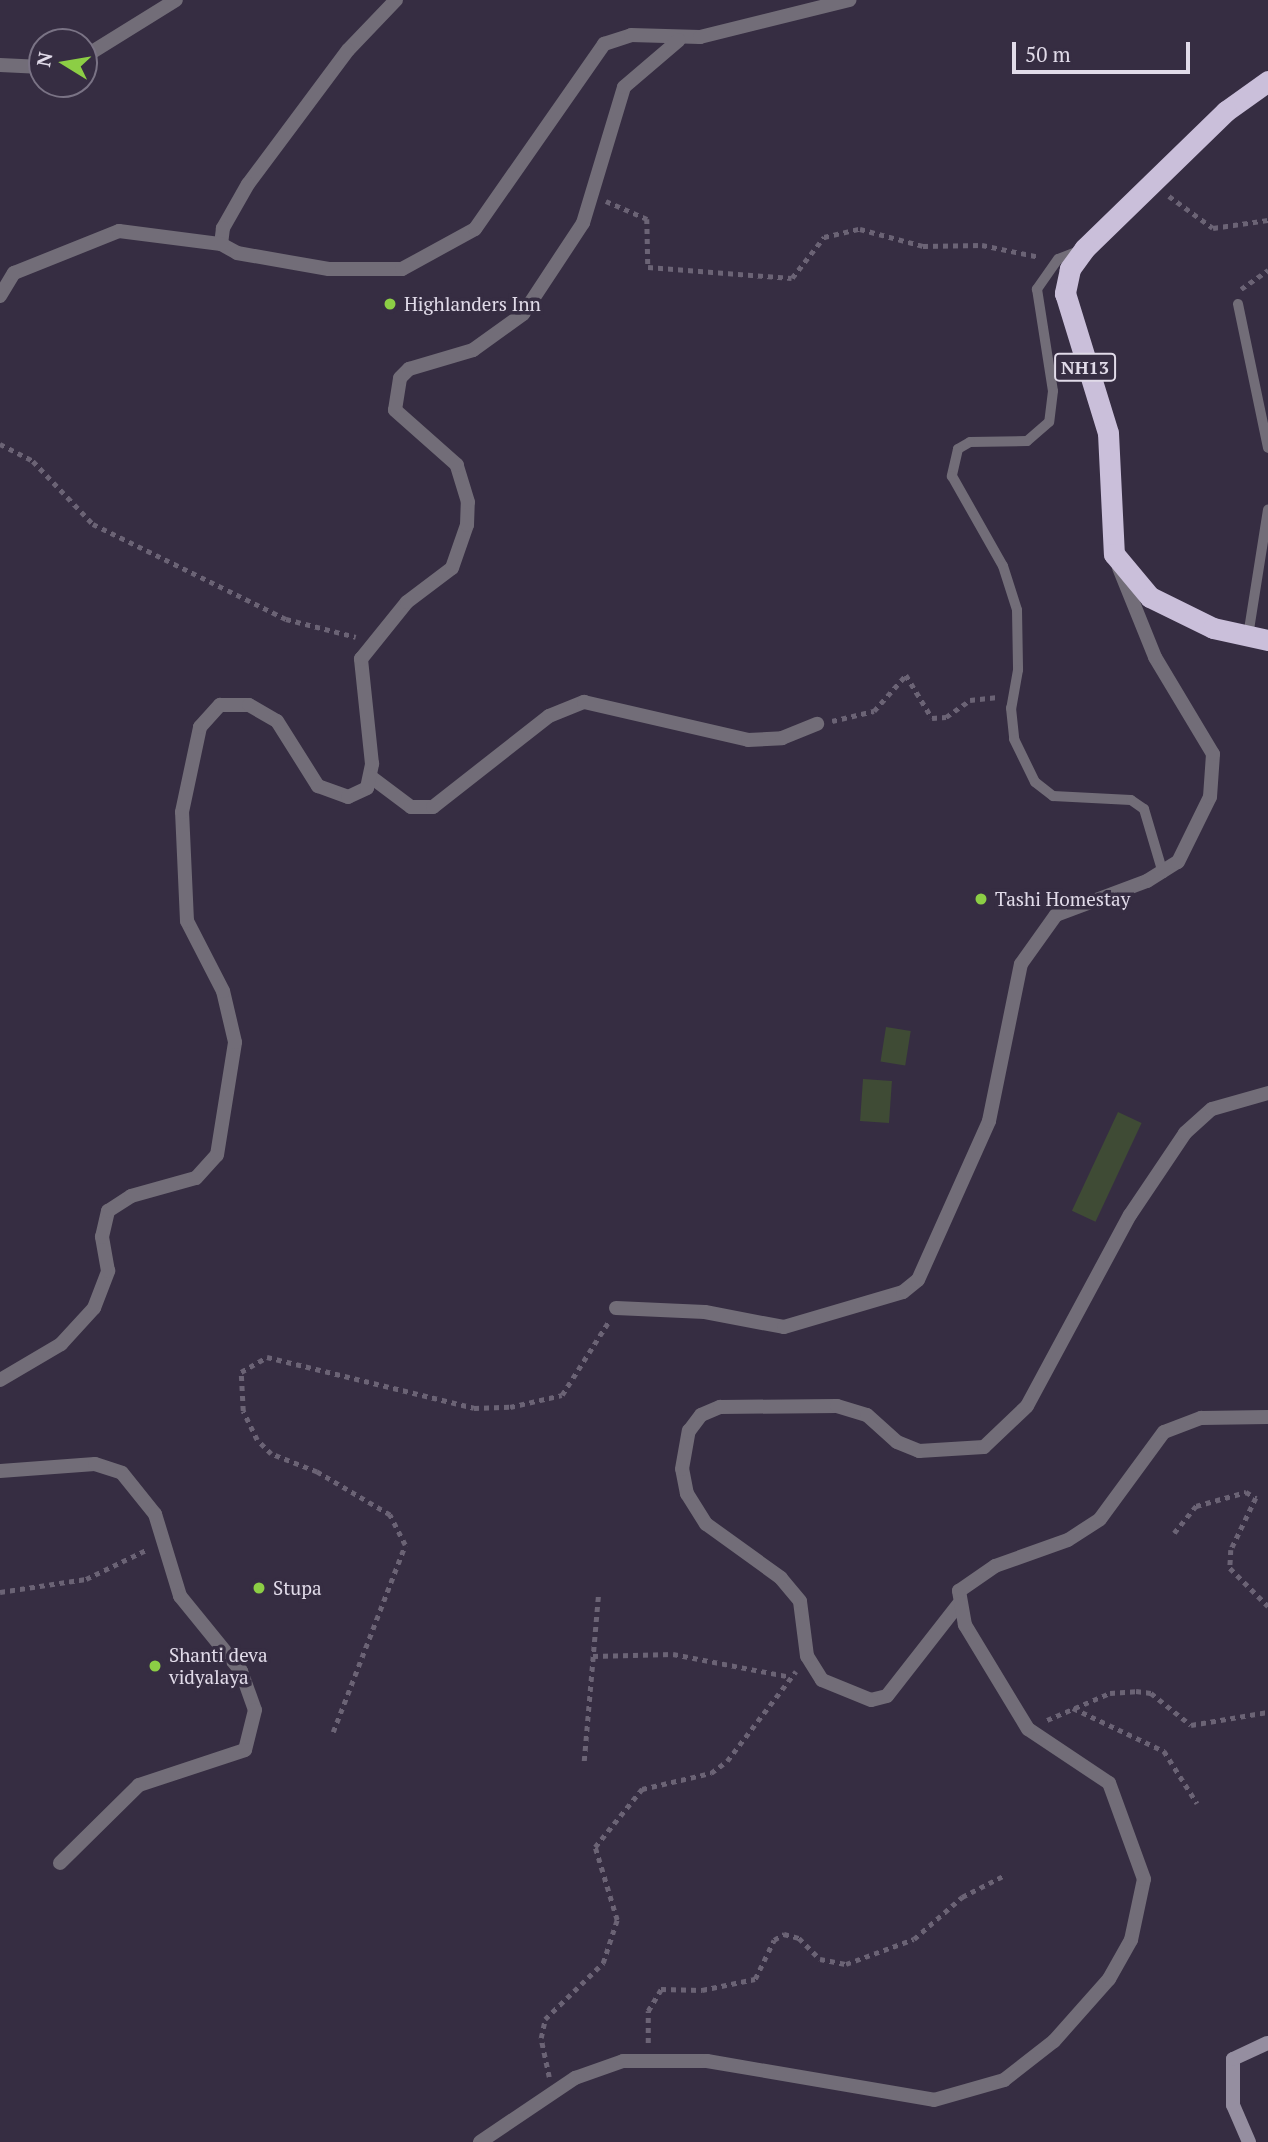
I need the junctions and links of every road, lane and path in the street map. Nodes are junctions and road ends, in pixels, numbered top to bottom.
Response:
1 (176, 0) edge
2 (397, 0) edge
3 (850, 0) edge
4 (679, 40) junction
5 (98, 48) edge
6 (0, 65) edge
7 (28, 66) edge
8 (1268, 81) edge
9 (1157, 184) junction
10 (593, 195) junction
11 (1268, 220) edge
12 (221, 244) junction
13 (1085, 248) junction
14 (1058, 259) junction
15 (1268, 270) edge
16 (0, 296) edge
17 (1238, 304) joint
18 (0, 444) edge
19 (1268, 448) edge
20 (1268, 510) edge
21 (1114, 554) junction
22 (1258, 638) edge
23 (371, 639) junction
24 (1012, 700) junction
25 (817, 724) joint
26 (372, 777) junction
27 (1163, 873) junction
28 (1268, 1093) edge
29 (616, 1308) joint
30 (0, 1380) edge
31 (1268, 1417) edge
32 (0, 1471) edge
33 (1174, 1532) dead end
34 (164, 1540) junction
35 (0, 1592) edge
36 (598, 1597) dead end
37 (958, 1605) junction
38 (1268, 1606) edge
39 (593, 1656) junction
40 (807, 1656) junction
41 (791, 1677) junction
42 (1073, 1707) junction
43 (1268, 1712) edge
44 (1028, 1730) junction
45 (334, 1732) dead end
46 (584, 1761) dead end
47 (1197, 1803) dead end
48 (60, 1863) dead end
49 (1005, 1875) dead end
50 (1268, 2043) edge
51 (648, 2058) junction
52 (554, 2091) junction
53 (480, 2142) edge
54 (1249, 2142) edge

1 - 5 street
2 - 12 street
3 - 4 street
4 - 10 street
4 - 12 street
6 - 7 street
8 - 9 highway, NH13
9 - 11 path
9 - 13 highway, NH13
10 - 14 path
10 - 23 street
12 - 16 street
13 - 14 lane
13 - 21 highway, NH13
14 - 24 lane
15 - 17 path
17 - 19 lane
18 - 23 path
20 - 22 lane
21 - 22 highway
21 - 27 street
23 - 26 street
24 - 25 path
24 - 27 lane
25 - 26 street
26 - 30 street
27 - 29 street
28 - 40 street
29 - 45 path
31 - 37 street
32 - 34 street
33 - 38 path
34 - 35 path
34 - 48 street
36 - 39 path
37 - 40 street
37 - 44 street
39 - 41 path
39 - 46 path
40 - 41 path
41 - 52 path
42 - 43 path
42 - 44 path
42 - 47 path
44 - 51 street
49 - 51 path
50 - 54 street
51 - 52 street
52 - 53 street

